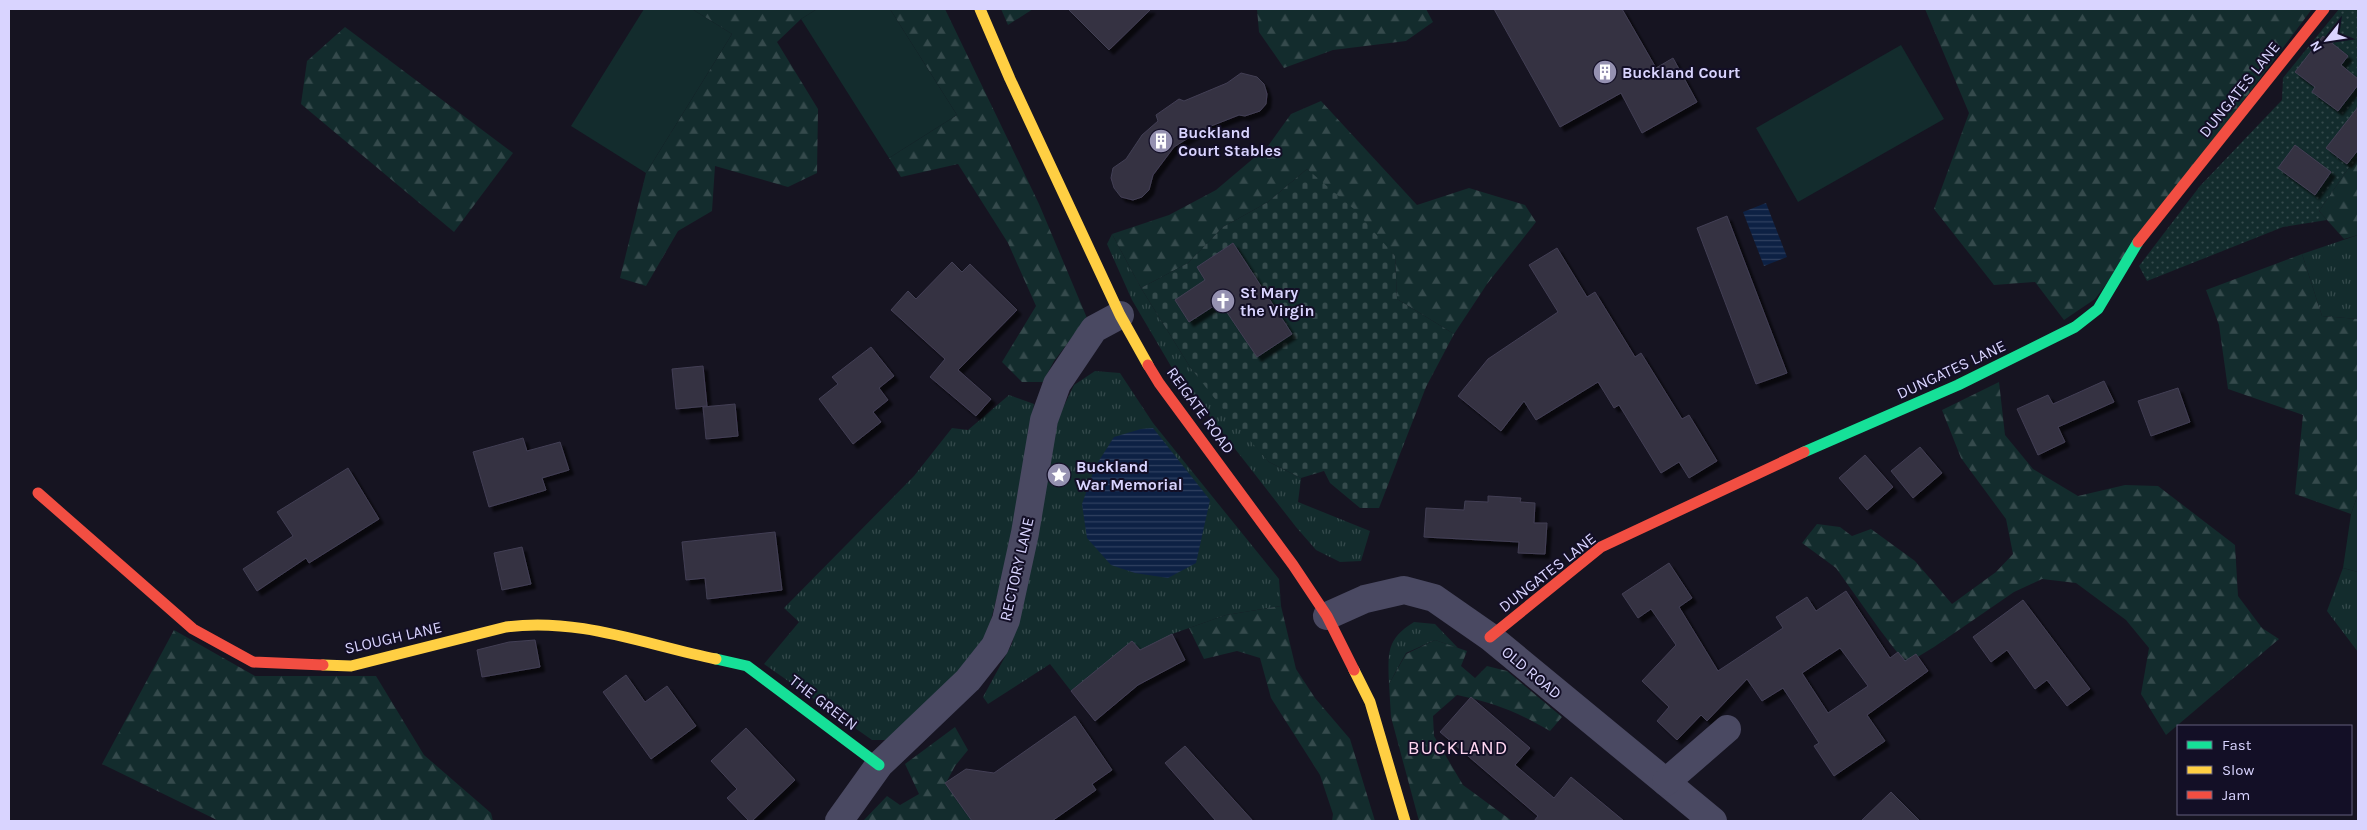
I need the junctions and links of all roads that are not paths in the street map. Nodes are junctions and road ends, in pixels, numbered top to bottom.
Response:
1 (980, 9) edge
2 (2324, 9) edge
3 (1120, 315) junction
4 (38, 493) dead end
5 (1327, 616) junction
6 (1490, 638) junction
7 (747, 666) joint
8 (1726, 729) dead end
9 (879, 765) junction
10 (1666, 782) junction
11 (839, 821) edge
12 (1405, 821) edge
13 (1713, 821) edge

1 - 3 street, REIGATE ROAD
2 - 6 street, DUNGATES LANE
3 - 5 street, REIGATE ROAD
3 - 9 street, RECTORY LANE
4 - 7 street, SLOUGH LANE
5 - 6 street, OLD ROAD
5 - 12 street, REIGATE ROAD
6 - 10 street, OLD ROAD
7 - 9 street, THE GREEN
8 - 10 street
9 - 11 street, RECTORY LANE
10 - 13 street, OLD ROAD

